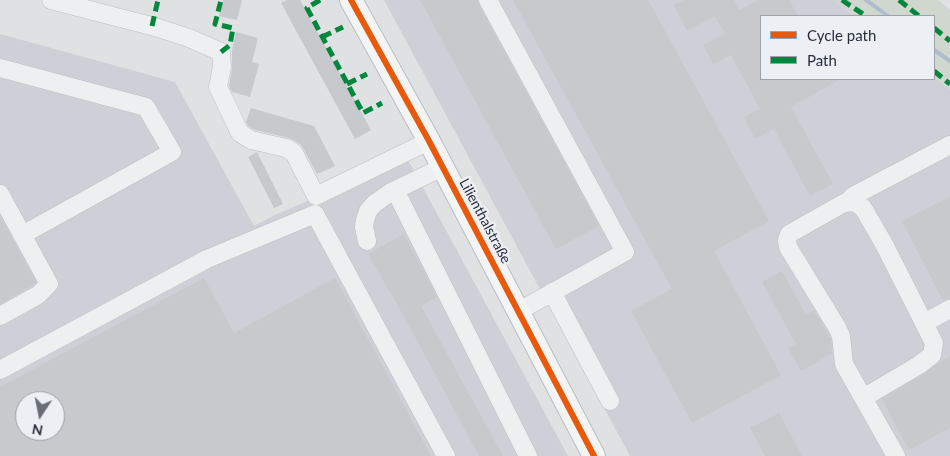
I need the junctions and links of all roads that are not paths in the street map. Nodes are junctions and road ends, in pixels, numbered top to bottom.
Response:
1 (51, 0) edge
2 (351, 0) edge
3 (488, 0) edge
4 (0, 68) edge
5 (429, 141) junction
6 (950, 145) edge
7 (443, 167) junction
8 (395, 190) junction
9 (0, 194) edge
10 (849, 202) junction
11 (22, 235) junction
12 (367, 241) dead end
13 (552, 292) junction
14 (950, 308) edge
15 (518, 311) junction
16 (0, 316) edge
17 (924, 323) junction
18 (0, 370) edge
19 (863, 398) junction
20 (610, 401) dead end
21 (446, 456) edge
22 (528, 456) edge
23 (594, 456) edge
24 (896, 456) edge

1 - 5 lane
2 - 5 main road, Lilienthalstraße
3 - 13 lane
4 - 11 lane
5 - 7 main road, Lilienthalstraße
6 - 10 lane
7 - 8 lane
7 - 15 main road, Lilienthalstraße
8 - 12 lane
8 - 22 lane
9 - 11 lane
10 - 17 lane
10 - 19 lane
11 - 16 lane
13 - 15 lane
13 - 20 lane
14 - 17 lane
15 - 23 main road, Lilienthalstraße
17 - 19 lane
18 - 21 lane
19 - 24 lane

